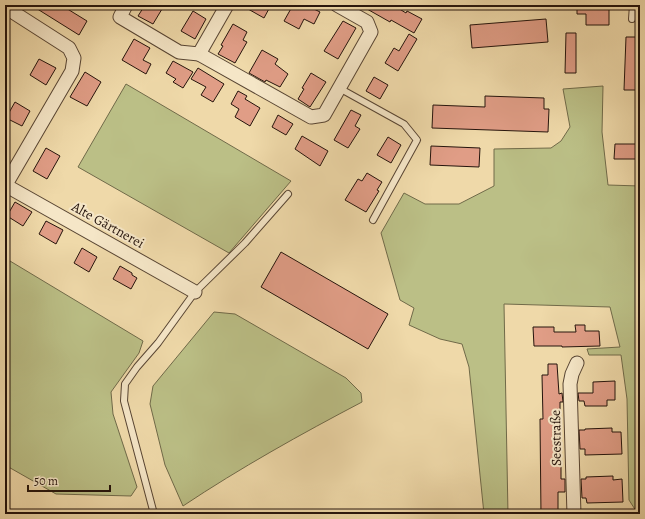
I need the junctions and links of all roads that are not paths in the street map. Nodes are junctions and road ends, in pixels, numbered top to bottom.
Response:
1 (126, 5) edge
2 (228, 5) edge
3 (337, 5) edge
4 (633, 5) edge
5 (5, 8) edge
6 (353, 9) edge
7 (632, 19) dead end
8 (199, 54) junction
9 (339, 88) junction
10 (5, 185) edge
11 (288, 194) dead end
12 (373, 220) dead end
13 (195, 292) junction
14 (577, 363) dead end
15 (154, 514) edge
16 (574, 514) edge

1 - 8 street
2 - 8 street
3 - 6 street
4 - 7 lane
5 - 10 street, Alte Gärtnerei
6 - 9 street
8 - 9 street
9 - 12 lane
10 - 13 street, Alte Gärtnerei
11 - 13 lane
13 - 15 lane
14 - 16 street, Seestraße

